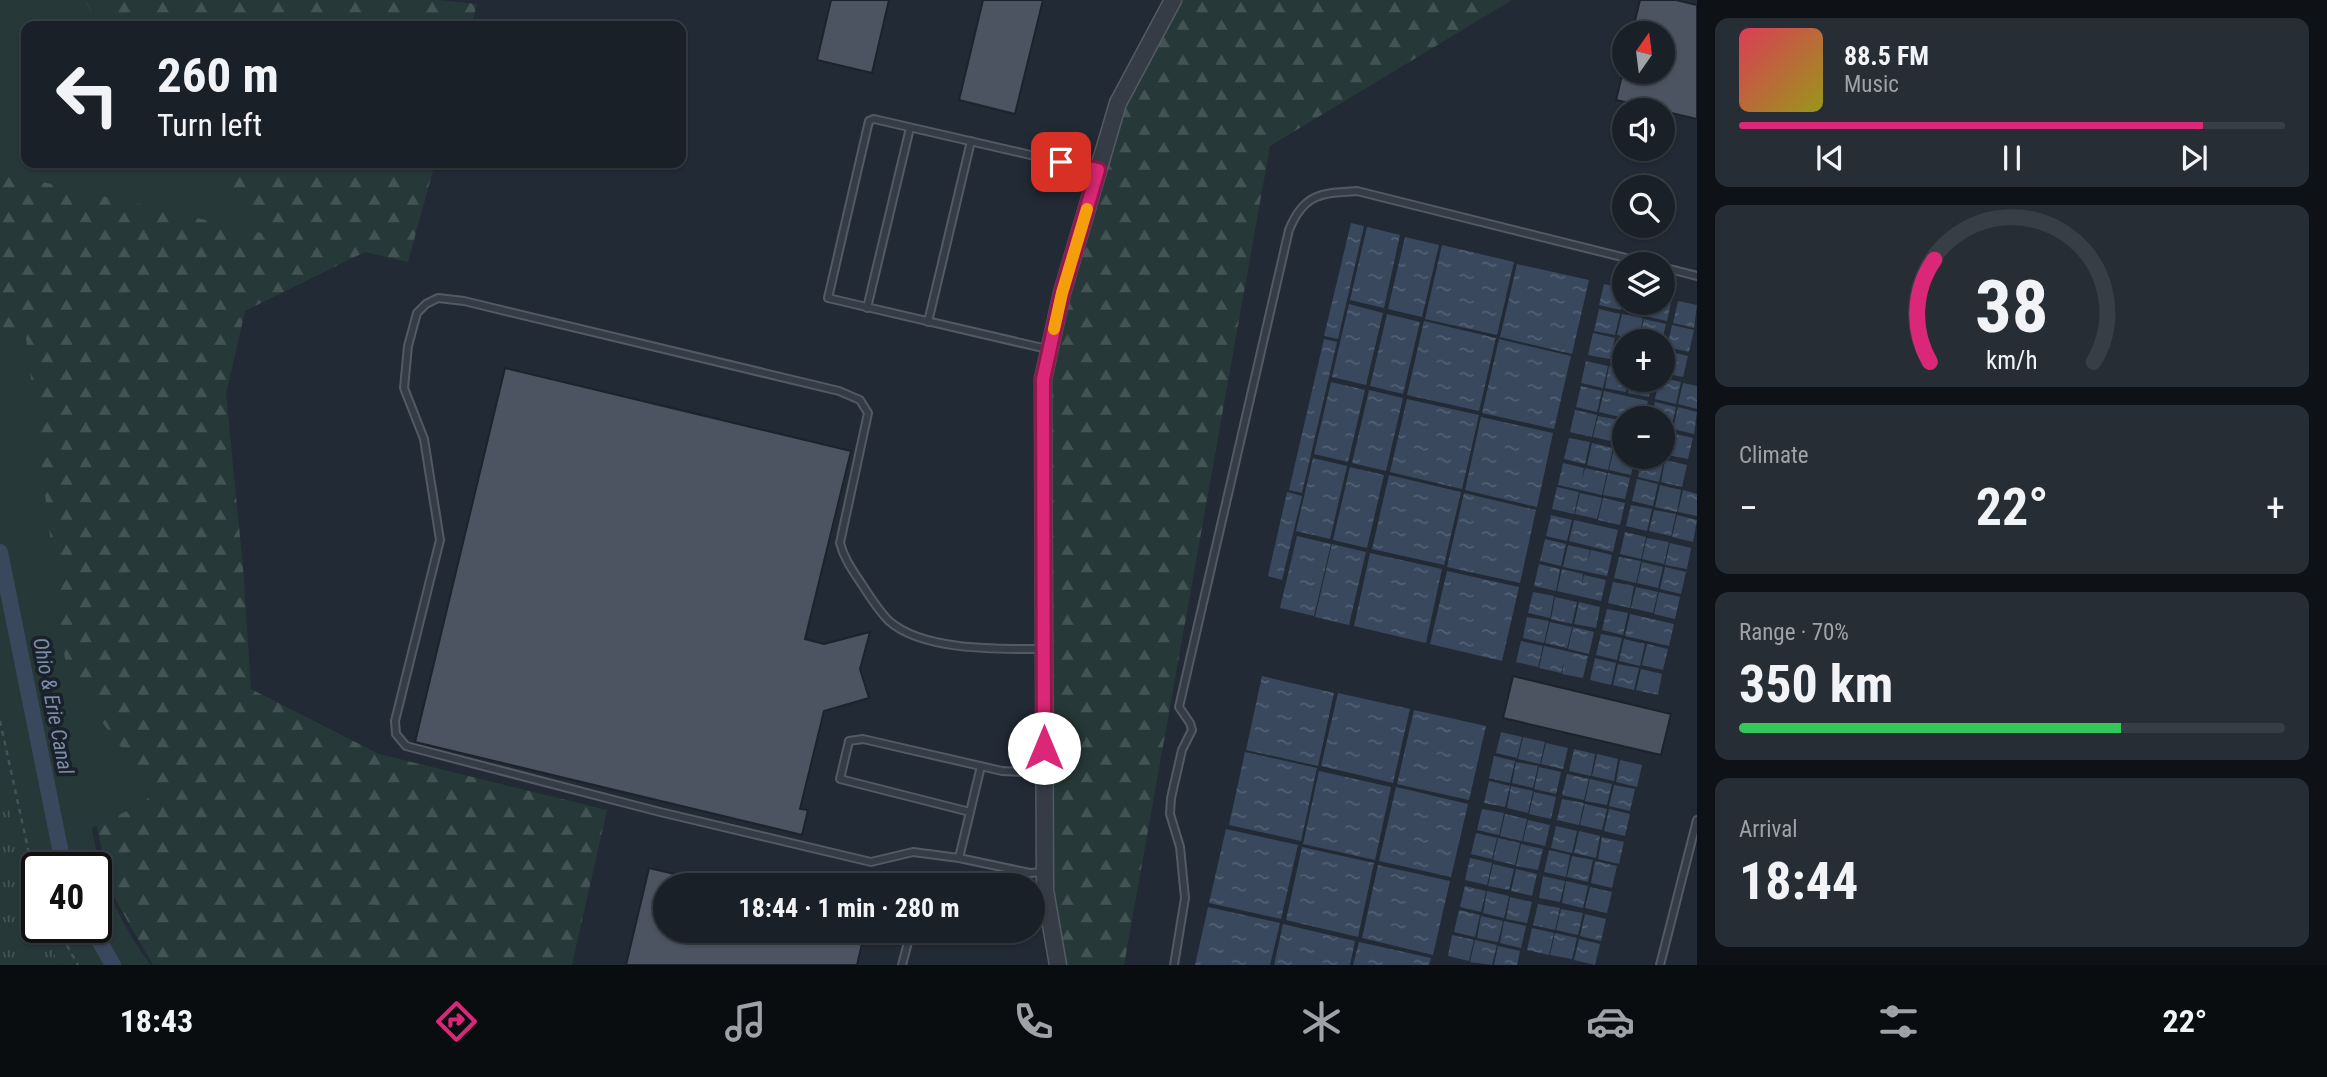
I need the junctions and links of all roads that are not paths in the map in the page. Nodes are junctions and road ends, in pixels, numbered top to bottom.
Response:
1 (1173, 0) edge
2 (910, 128) junction
3 (971, 141) junction
4 (1098, 170) junction
5 (1612, 255) edge
6 (1675, 270) edge
7 (1697, 276) edge
8 (867, 308) junction
9 (928, 321) junction
10 (1050, 349) junction
11 (1044, 649) junction
12 (981, 766) junction
13 (1044, 773) junction
14 (970, 812) junction
15 (1697, 820) edge
16 (1694, 847) edge
17 (960, 859) junction
18 (1045, 872) junction
19 (908, 943) edge
20 (902, 965) edge
21 (1058, 965) edge
22 (1174, 965) edge
23 (1660, 965) edge

1 - 4 street
2 - 3 lane
2 - 8 lane
2 - 8 lane
3 - 4 lane
3 - 9 lane
4 - 10 street
5 - 22 lane
6 - 7 lane
8 - 9 lane
9 - 10 lane
10 - 11 street
11 - 13 street
11 - 17 lane
12 - 13 lane
12 - 14 lane
12 - 14 lane
13 - 18 street
14 - 17 lane
15 - 16 lane
16 - 23 lane
17 - 18 lane
18 - 21 street
19 - 20 lane

